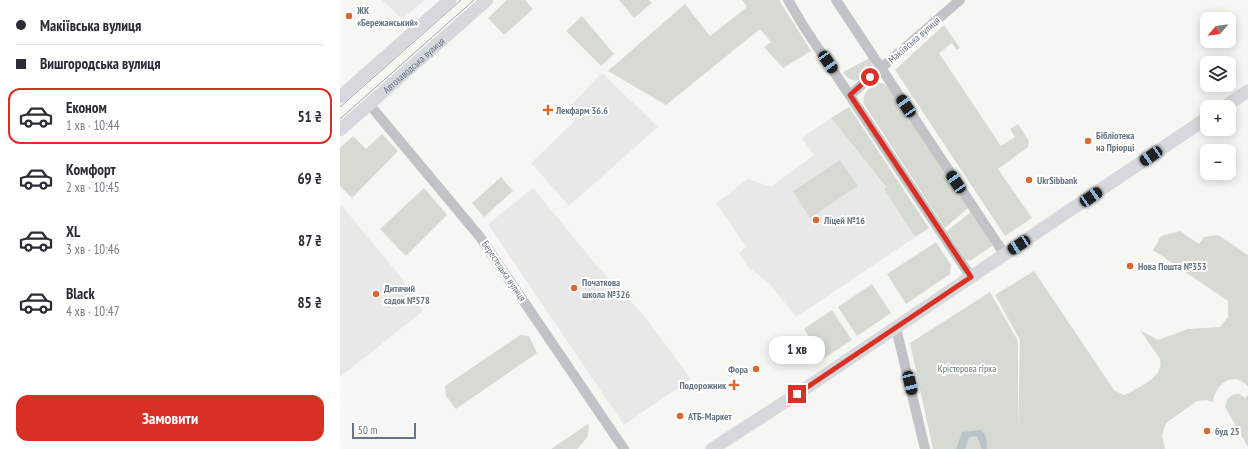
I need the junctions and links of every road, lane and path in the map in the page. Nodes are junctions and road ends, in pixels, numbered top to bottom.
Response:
1 (450, 0) edge
2 (487, 0) edge
3 (788, 0) edge
4 (836, 0) edge
5 (960, 0) edge
6 (880, 68) junction
7 (1248, 91) edge
8 (850, 95) junction
9 (340, 97) edge
10 (1234, 100) edge
11 (369, 104) junction
12 (1200, 123) edge
13 (340, 130) edge
14 (1005, 255) junction
15 (971, 277) junction
16 (896, 328) junction
17 (624, 449) edge
18 (712, 449) edge
19 (925, 449) edge

1 - 9 main road
2 - 11 main road, Автозаводська вулиця
3 - 8 street
4 - 6 street
5 - 6 street, Макіївська вулиця
6 - 8 street, Макіївська вулиця
6 - 14 street
7 - 10 main road
8 - 15 street
11 - 13 main road, Автозаводська вулиця
11 - 17 street, Берестецька вулиця
12 - 14 main road
14 - 15 main road
15 - 16 main road
16 - 18 main road
16 - 19 street

